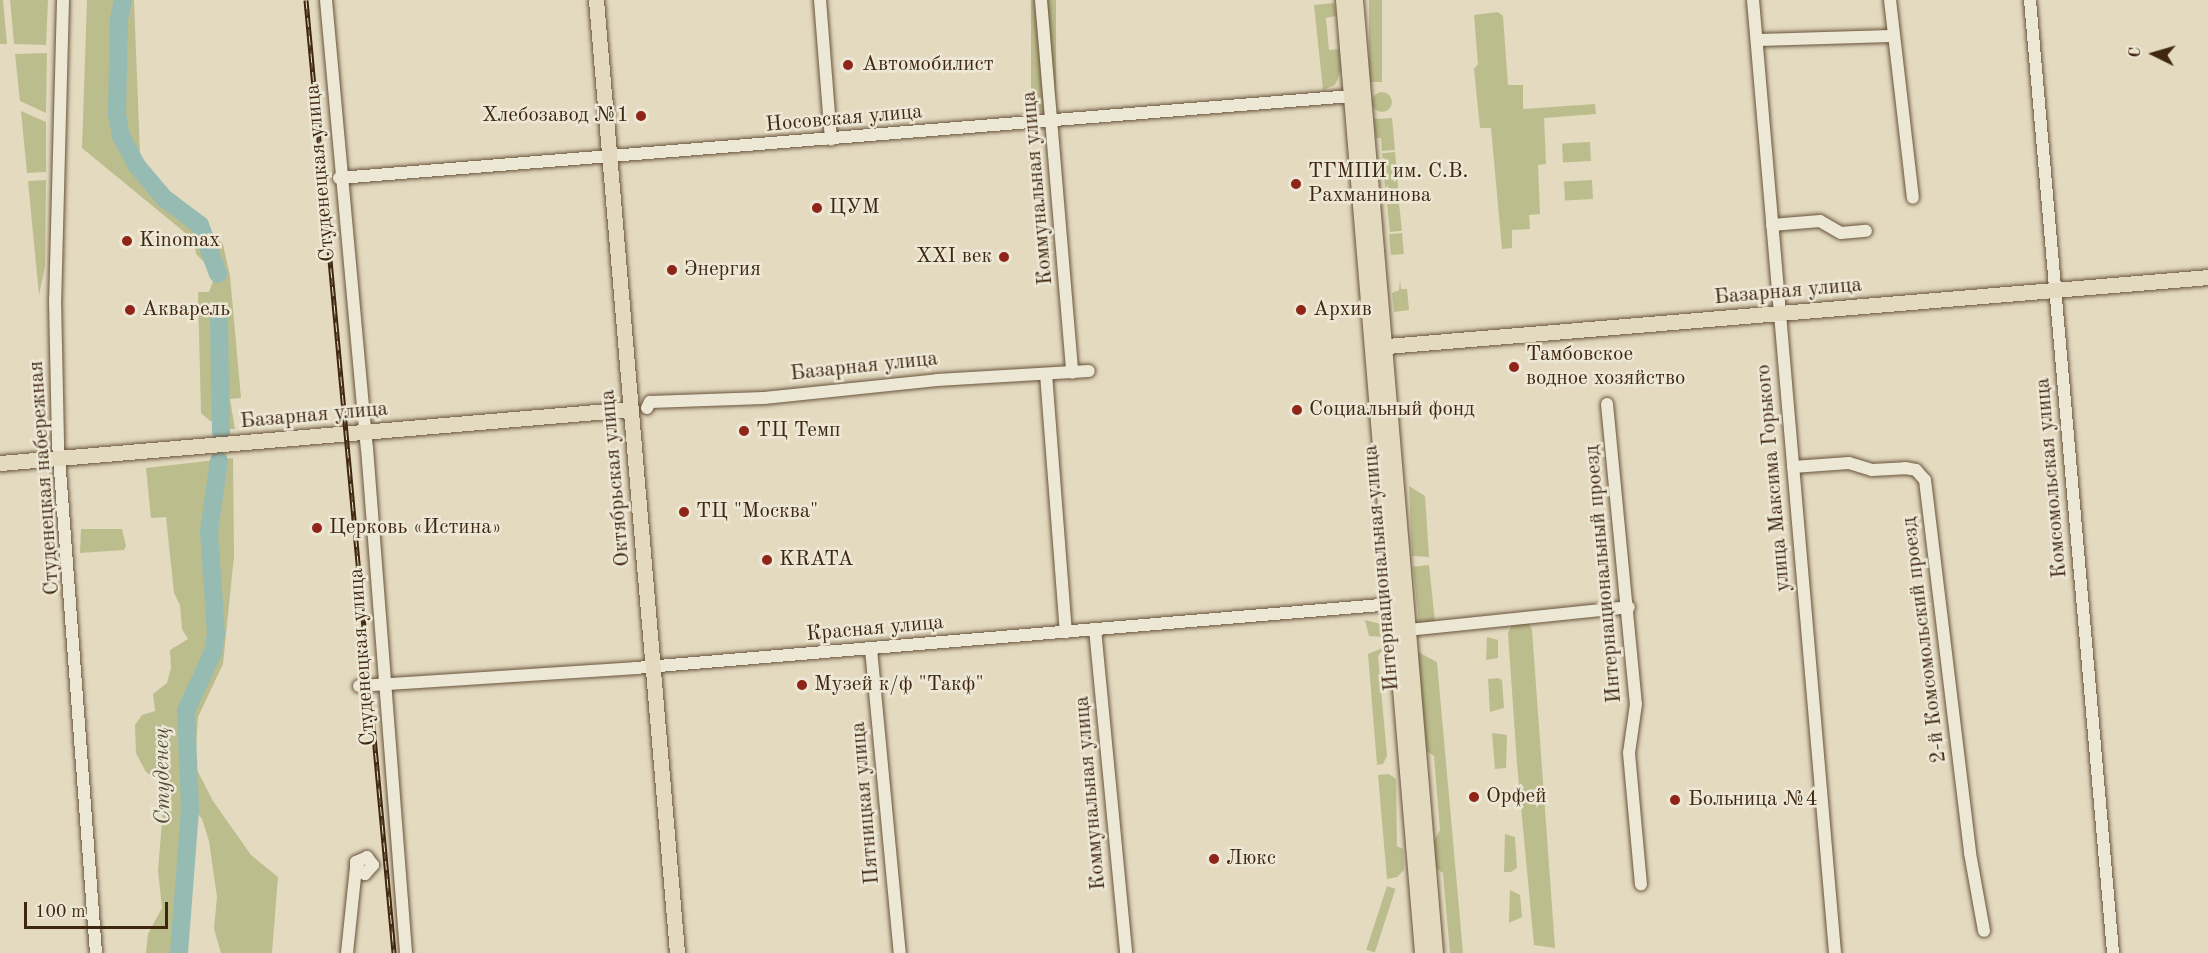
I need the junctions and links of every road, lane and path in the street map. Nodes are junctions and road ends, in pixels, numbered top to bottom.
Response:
1 (63, 0) edge
2 (326, 0) edge
3 (596, 0) edge
4 (820, 0) edge
5 (1041, 0) edge
6 (1343, 0) edge
7 (1355, 0) edge
8 (1754, 0) edge
9 (1890, 0) edge
10 (2030, 0) edge
11 (1893, 36) junction
12 (1757, 40) junction
13 (1357, 95) junction
14 (1052, 121) junction
15 (831, 140) junction
16 (608, 157) junction
17 (339, 178) junction
18 (1913, 198) dead end
19 (1772, 225) junction
20 (1866, 231) dead end
21 (2208, 277) edge
22 (2056, 292) junction
23 (1780, 312) junction
24 (1378, 347) junction
25 (1089, 371) dead end
26 (1072, 373) junction
27 (1046, 374) junction
28 (1607, 404) dead end
29 (639, 408) junction
30 (365, 432) junction
31 (59, 458) junction
32 (0, 463) edge
33 (1793, 467) junction
34 (1399, 604) junction
35 (1629, 607) junction
36 (1095, 629) junction
37 (1408, 630) junction
38 (1066, 632) junction
39 (871, 650) junction
40 (654, 667) junction
41 (359, 686) dead end
42 (386, 686) junction
43 (356, 867) dead end
44 (1641, 884) dead end
45 (1984, 931) dead end
46 (96, 953) edge
47 (347, 953) edge
48 (406, 953) edge
49 (677, 953) edge
50 (900, 953) edge
51 (1126, 953) edge
52 (1422, 953) edge
53 (1435, 953) edge
54 (1835, 953) edge
55 (2113, 953) edge

1 - 31 street, Студенецкая набережная
2 - 17 street, Студенецкая улица
3 - 16 main road, Октябрьская улица
4 - 15 street
5 - 14 street, Коммунальная улица
6 - 13 main road, Интернациональная улица
7 - 13 main road, Интернациональная улица
8 - 12 street, улица Максима Горького
9 - 11 street
10 - 22 street, Комсомольская улица
11 - 12 street
11 - 18 street
12 - 19 street, улица Максима Горького
13 - 14 street, Носовская улица
13 - 24 main road, Интернациональная улица
14 - 15 street, Носовская улица
14 - 26 street, Коммунальная улица
15 - 16 street, Носовская улица
16 - 17 street, Носовская улица
16 - 29 main road, Октябрьская улица
17 - 30 street, Студенецкая улица
19 - 20 street
19 - 23 street, улица Максима Горького
21 - 22 main road, Базарная улица
22 - 23 main road, Базарная улица
22 - 55 street, Комсомольская улица
23 - 24 main road, Базарная улица
23 - 33 street, улица Максима Горького
24 - 34 main road, Интернациональная улица
25 - 26 street, Базарная улица
26 - 27 street, Базарная улица
27 - 29 street, Базарная улица
27 - 38 street
28 - 35 street, Интернациональный проезд
29 - 30 main road, Базарная улица
29 - 40 main road, Октябрьская улица
30 - 31 main road, Базарная улица
30 - 42 street, Студенецкая улица
31 - 32 main road, Базарная улица
31 - 46 street, Студенецкая набережная
33 - 45 street, 2-й Комсомольский проезд
33 - 54 street, улица Максима Горького
34 - 36 street, Красная улица
34 - 37 main road, Интернациональная улица
34 - 52 main road, Интернациональная улица
35 - 37 street
35 - 44 street, Интернациональный проезд
36 - 38 street, Красная улица
36 - 51 street, Коммунальная улица
37 - 53 main road, Интернациональная улица
38 - 39 street, Красная улица
39 - 40 street, Красная улица
39 - 50 street, Пятницкая улица
40 - 42 street, Красная улица
40 - 49 main road, Октябрьская улица
41 - 42 street, Красная улица
42 - 48 street, Студенецкая улица
43 - 47 street

